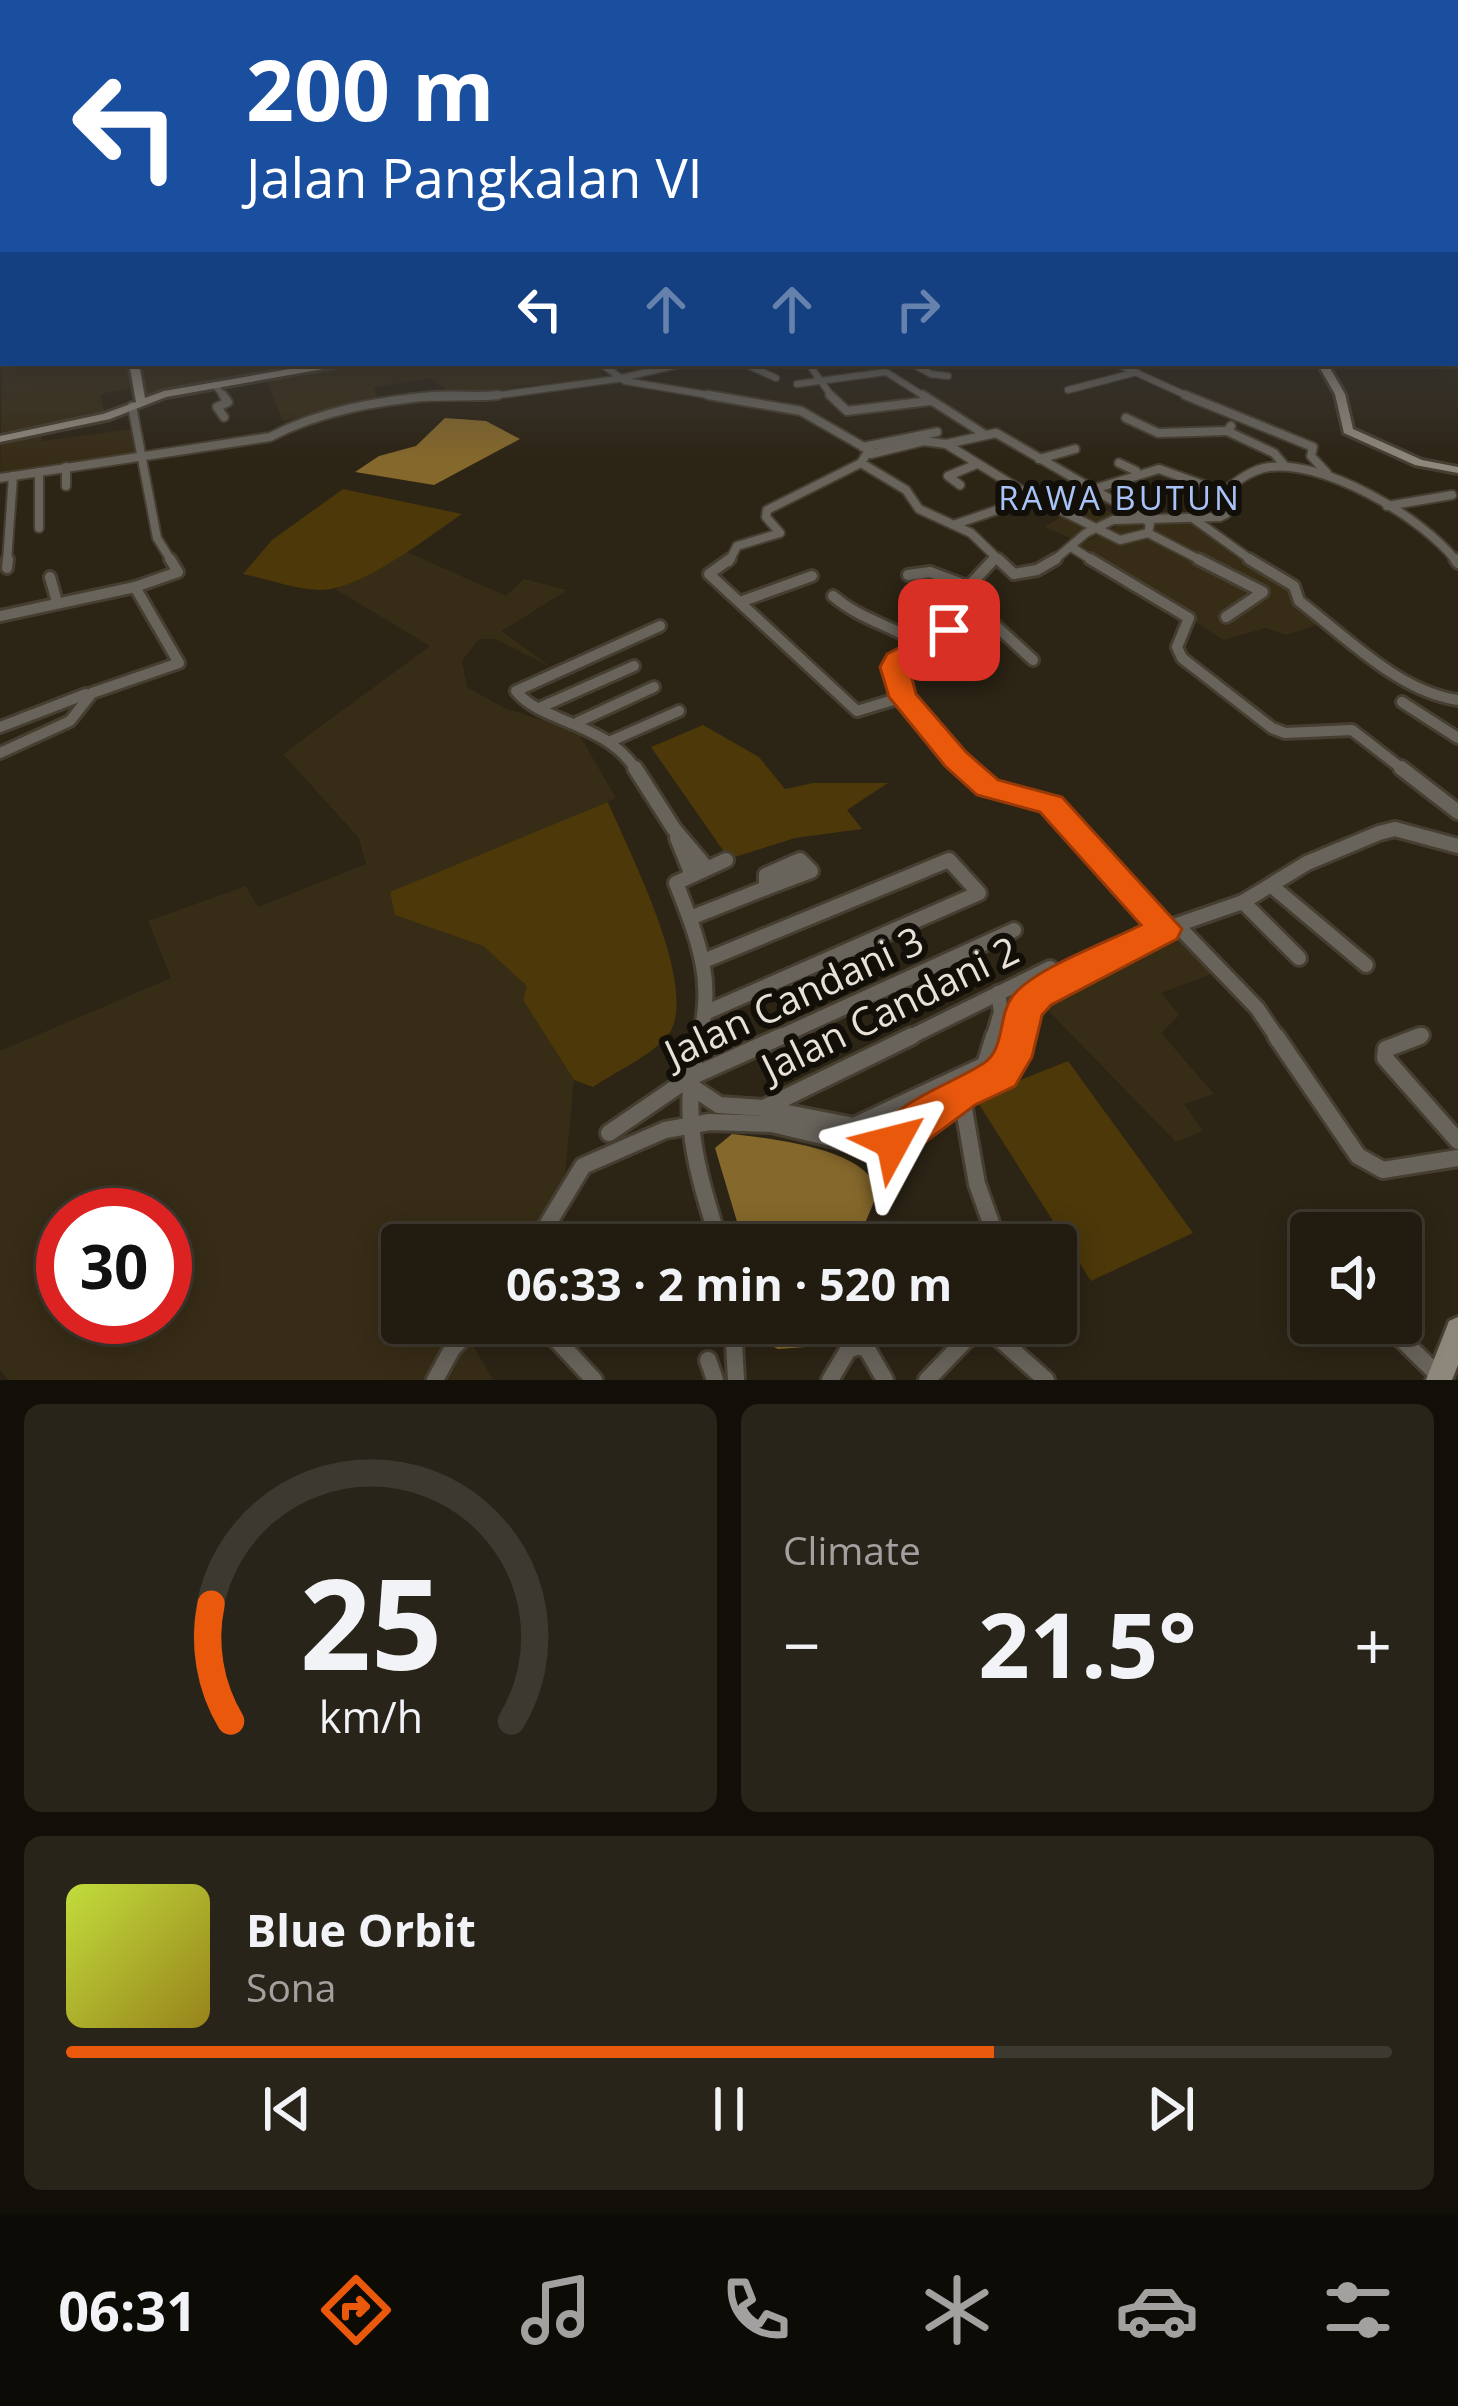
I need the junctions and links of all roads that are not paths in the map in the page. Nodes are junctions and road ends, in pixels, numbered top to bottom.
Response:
1 (134, 366) edge
2 (323, 366) edge
3 (603, 366) edge
4 (671, 366) edge
5 (750, 366) edge
6 (810, 366) edge
7 (909, 366) edge
8 (916, 366) edge
9 (1122, 366) edge
10 (1324, 366) edge
11 (886, 372) junction
12 (1136, 372) junction
13 (948, 376) dead end
14 (776, 378) dead end
15 (616, 379) junction
16 (797, 384) dead end
17 (820, 384) junction
18 (215, 385) junction
19 (1068, 390) dead end
20 (932, 400) junction
21 (136, 404) junction
22 (224, 417) dead end
23 (1126, 418) dead end
24 (1237, 419) junction
25 (1227, 431) junction
26 (937, 432) dead end
27 (984, 434) junction
28 (911, 435) junction
29 (0, 439) edge
30 (924, 441) junction
31 (946, 444) junction
32 (1075, 449) dead end
33 (867, 450) junction
34 (140, 455) junction
35 (1039, 459) junction
36 (861, 463) junction
37 (1119, 463) dead end
38 (977, 464) junction
39 (1285, 466) junction
40 (66, 467) junction
41 (1458, 470) edge
42 (1136, 471) junction
43 (39, 472) junction
44 (1330, 475) junction
45 (13, 476) junction
46 (0, 478) edge
47 (960, 485) dead end
48 (66, 486) dead end
49 (1094, 489) junction
50 (1223, 491) junction
51 (1452, 495) dead end
52 (1034, 497) junction
53 (1387, 506) junction
54 (1133, 513) junction
55 (1194, 519) junction
56 (956, 524) junction
57 (39, 528) dead end
58 (1095, 528) junction
59 (1148, 532) junction
60 (1071, 547) junction
61 (1456, 556) edge
62 (994, 559) junction
63 (7, 568) dead end
64 (908, 575) dead end
65 (812, 576) dead end
66 (50, 577) dead end
67 (135, 587) junction
68 (970, 587) junction
69 (833, 596) dead end
70 (57, 602) junction
71 (740, 602) junction
72 (982, 613) junction
73 (0, 616) edge
74 (1226, 617) dead end
75 (660, 626) dead end
76 (920, 644) junction
77 (1033, 660) dead end
78 (634, 666) dead end
79 (654, 687) dead end
80 (92, 693) junction
81 (903, 697) junction
82 (1458, 700) edge
83 (1402, 702) dead end
84 (539, 708) junction
85 (680, 711) dead end
86 (578, 722) junction
87 (0, 727) edge
88 (1458, 738) edge
89 (611, 741) junction
90 (0, 753) edge
91 (1458, 812) edge
92 (674, 829) junction
93 (1456, 840) edge
94 (725, 860) dead end
95 (706, 867) junction
96 (684, 876) junction
97 (1274, 886) junction
98 (766, 889) dead end
99 (1243, 902) junction
100 (690, 918) junction
101 (1172, 928) junction
102 (1014, 930) dead end
103 (1299, 958) dead end
104 (706, 960) junction
105 (1366, 965) dead end
106 (1049, 968) dead end
107 (998, 993) junction
108 (706, 1012) junction
109 (1422, 1035) dead end
110 (692, 1082) junction
111 (961, 1092) junction
112 (764, 1108) junction
113 (689, 1124) junction
114 (609, 1133) dead end
115 (1458, 1141) edge
116 (1458, 1158) edge
117 (548, 1224) edge
118 (714, 1224) edge
119 (991, 1224) edge
120 (1458, 1330) edge
121 (457, 1344) edge
122 (561, 1344) edge
123 (734, 1344) edge
124 (962, 1344) edge
125 (1006, 1344) edge
126 (1406, 1344) edge
127 (1440, 1379) edge
128 (435, 1380) edge
129 (594, 1380) edge
130 (736, 1380) edge
131 (830, 1380) edge
132 (885, 1380) edge
133 (927, 1380) edge
134 (1046, 1380) edge

1 - 21 street
2 - 18 street
3 - 15 street
4 - 15 street
5 - 14 street
6 - 17 street
7 - 11 street
8 - 13 street
9 - 12 street
10 - 41 street
11 - 17 street
11 - 20 street
12 - 19 street
12 - 24 street
15 - 33 street
15 - 34 street
16 - 17 street
17 - 20 street
18 - 21 street
18 - 22 street
20 - 27 street
21 - 29 street
21 - 34 street
23 - 25 street
24 - 25 street
24 - 44 street
25 - 39 street
26 - 28 street
27 - 31 street
27 - 35 street
28 - 30 street
28 - 33 street
30 - 31 street
30 - 33 street
31 - 38 street
32 - 35 street
33 - 36 street
34 - 40 street
34 - 67 street
35 - 49 street
36 - 56 street
36 - 71 street
37 - 42 street
38 - 47 street
38 - 52 street
39 - 44 street
39 - 50 street
40 - 43 street
40 - 48 street
42 - 49 street
42 - 50 street
43 - 45 street
43 - 57 street
44 - 53 street
45 - 46 street
45 - 63 street
49 - 54 street
50 - 55 street
51 - 53 street
52 - 56 street
52 - 58 street
53 - 61 street
54 - 55 street
54 - 58 street
54 - 59 street
55 - 82 street
56 - 62 street
58 - 59 street
58 - 60 street
59 - 74 street
60 - 62 street
60 - 91 street
62 - 68 street
64 - 68 street
65 - 71 street
66 - 70 street
67 - 70 street
67 - 80 street
68 - 72 street
69 - 76 street
70 - 73 street
71 - 81 street
72 - 76 street
72 - 77 street
75 - 84 street
76 - 81 street
78 - 84 street
79 - 86 street
80 - 87 street
80 - 90 street
81 - 101 street
83 - 88 street
84 - 86 street
85 - 89 street
86 - 89 street
89 - 92 street
92 - 95 street
92 - 96 street
93 - 97 street
94 - 95 street
95 - 96 street
96 - 100 street
97 - 99 street
97 - 105 street
98 - 100 street
99 - 101 street
99 - 103 street
100 - 104 street
101 - 111 street
101 - 116 street
102 - 110 street, Jalan Candani 3
104 - 108 street
104 - 108 street
106 - 107 street, Jalan Candani 2
107 - 112 street, Jalan Candani 2
107 - 112 street
108 - 110 street
109 - 115 street
110 - 112 street, Jalan Candani 2
110 - 113 street
110 - 114 street, Jalan Candani 3
111 - 113 street
111 - 119 street
113 - 117 street
113 - 118 street
120 - 127 street
121 - 128 street
122 - 129 street
123 - 130 street
124 - 133 street
125 - 134 street
126 - 127 street
131 - 132 street

